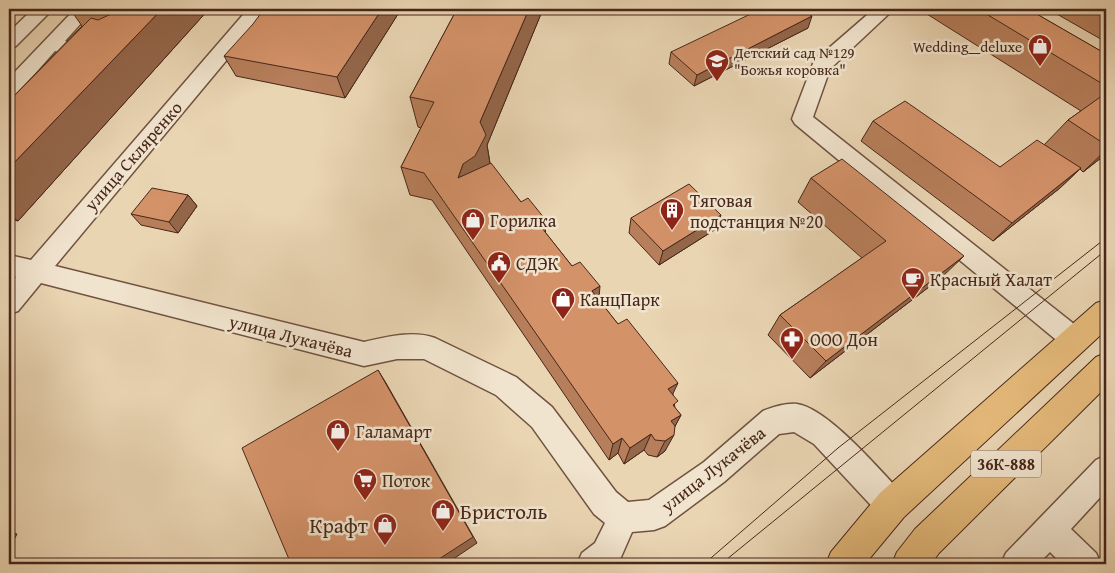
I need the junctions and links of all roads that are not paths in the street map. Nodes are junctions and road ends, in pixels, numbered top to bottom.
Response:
1 (44, 9) edge
2 (85, 9) edge
3 (257, 9) edge
4 (885, 9) edge
5 (9, 42) edge
6 (51, 44) junction
7 (76, 74) edge
8 (9, 90) edge
9 (21, 269) edge
10 (9, 303) edge
11 (1106, 312) edge
12 (1075, 340) junction
13 (1106, 367) edge
14 (1106, 470) edge
15 (892, 505) junction
16 (623, 518) junction
17 (1061, 541) dead end
18 (593, 564) edge
19 (844, 564) edge
20 (909, 564) edge
21 (1016, 564) edge
22 (1085, 564) edge

1 - 5 street
2 - 6 street
3 - 9 street, улица Скляренко
4 - 12 street
6 - 7 street
6 - 8 street
9 - 10 street, улица Скляренко
9 - 16 street, улица Лукачёва
11 - 12 main road
12 - 15 main road
13 - 20 main road, 36К-888
14 - 21 street
15 - 16 street, улица Лукачёва
15 - 19 main road
16 - 18 street
17 - 22 street

